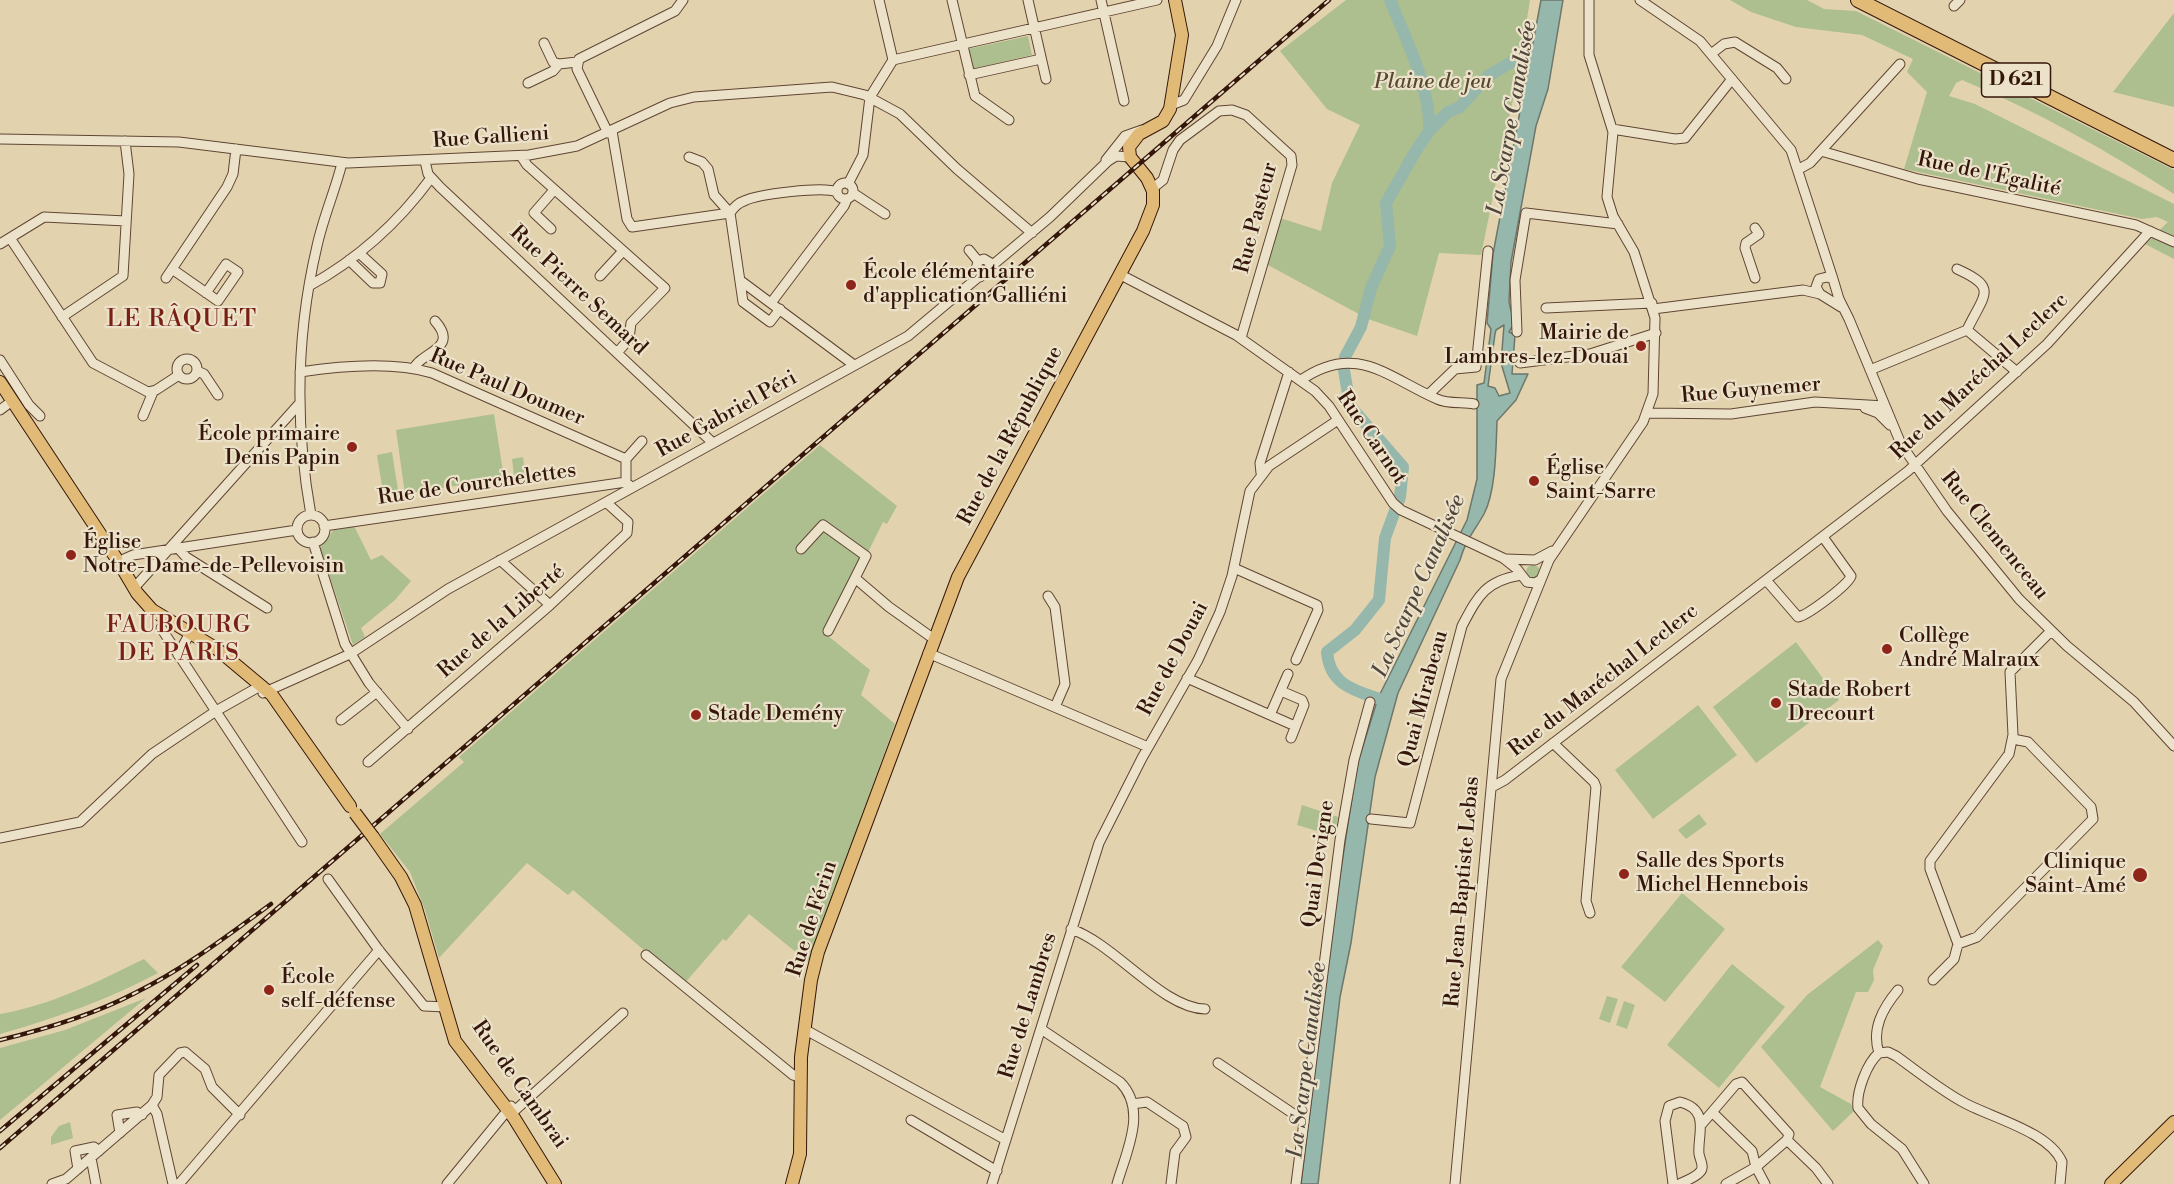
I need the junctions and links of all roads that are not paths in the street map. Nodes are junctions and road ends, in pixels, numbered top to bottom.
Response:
1 (683, 0) edge
2 (879, 0) edge
3 (952, 0) edge
4 (1028, 0) edge
5 (1101, 0) edge
6 (1157, 0) edge
7 (1175, 0) edge
8 (1236, 0) edge
9 (1588, 0) edge
10 (1640, 0) edge
11 (1858, 0) edge
12 (1871, 0) edge
13 (1104, 12) junction
14 (1034, 27) junction
15 (963, 43) junction
16 (544, 44) dead end
17 (1711, 54) junction
18 (1041, 59) junction
19 (893, 60) junction
20 (577, 62) junction
21 (559, 64) junction
22 (1900, 64) dead end
23 (969, 75) junction
24 (1046, 79) dead end
25 (1732, 79) junction
26 (1786, 79) dead end
27 (528, 83) dead end
28 (870, 97) junction
29 (1124, 101) dead end
30 (1171, 105) junction
31 (886, 106) junction
32 (867, 118) junction
33 (1009, 120) dead end
34 (1156, 126) junction
35 (1612, 129) junction
36 (610, 132) junction
37 (0, 139) edge
38 (125, 141) junction
39 (236, 149) junction
40 (1821, 151) junction
41 (2174, 154) edge
42 (521, 156) junction
43 (689, 157) dead end
44 (1130, 157) junction
45 (425, 160) junction
46 (2174, 160) edge
47 (342, 163) junction
48 (1102, 168) junction
49 (1799, 169) junction
50 (431, 178) junction
51 (848, 184) junction
52 (1152, 188) junction
53 (554, 190) junction
54 (837, 192) junction
55 (850, 196) junction
56 (730, 213) junction
57 (885, 214) dead end
58 (126, 221) junction
59 (1618, 224) junction
60 (1755, 228) dead end
61 (551, 229) dead end
62 (2150, 231) junction
63 (1032, 232) junction
64 (10, 238) junction
65 (2174, 242) edge
66 (0, 244) edge
67 (1823, 249) junction
68 (969, 250) dead end
69 (1488, 250) dead end
70 (623, 251) junction
71 (359, 253) junction
72 (349, 260) junction
73 (978, 261) junction
74 (994, 265) junction
75 (172, 269) junction
76 (1957, 269) dead end
77 (1121, 274) junction
78 (600, 276) dead end
79 (980, 276) junction
80 (166, 278) dead end
81 (1833, 279) junction
82 (1819, 280) junction
83 (741, 281) junction
84 (309, 286) junction
85 (1836, 289) junction
86 (1795, 291) junction
87 (206, 293) dead end
88 (1822, 295) junction
89 (1758, 296) junction
90 (771, 303) junction
91 (1652, 306) junction
92 (1546, 308) dead end
93 (1843, 308) junction
94 (780, 309) junction
95 (62, 317) junction
96 (435, 321) dead end
97 (1968, 330) junction
98 (1517, 332) dead end
99 (1656, 333) junction
100 (1241, 338) junction
101 (617, 353) junction
102 (0, 360) edge
103 (1520, 363) dead end
104 (854, 365) junction
105 (414, 368) junction
106 (1870, 370) junction
107 (197, 371) junction
108 (300, 372) junction
109 (1289, 372) junction
110 (2017, 372) junction
111 (179, 375) junction
112 (1301, 380) junction
113 (0, 382) edge
114 (1878, 391) junction
115 (153, 392) junction
116 (1430, 394) junction
117 (218, 395) dead end
118 (12, 401) junction
119 (299, 404) junction
120 (1474, 404) dead end
121 (1861, 405) junction
122 (1885, 407) junction
123 (0, 410) edge
124 (1874, 411) junction
125 (1648, 413) junction
126 (40, 416) dead end
127 (143, 416) dead end
128 (1338, 420) junction
129 (1896, 434) junction
130 (642, 441) dead end
131 (713, 443) junction
132 (626, 459) junction
133 (1914, 466) junction
134 (1261, 473) junction
135 (629, 485) junction
136 (607, 502) junction
137 (311, 515) junction
138 (324, 526) junction
139 (297, 530) junction
140 (1822, 537) junction
141 (312, 542) junction
142 (1559, 544) junction
143 (174, 549) junction
144 (801, 549) dead end
145 (1503, 558) junction
146 (500, 560) junction
147 (1531, 560) junction
148 (120, 561) junction
149 (1234, 568) junction
150 (1544, 570) junction
151 (1522, 577) junction
152 (855, 578) junction
153 (1540, 580) junction
154 (1766, 580) junction
155 (134, 588) junction
156 (1048, 596) dead end
157 (550, 605) junction
158 (267, 608) dead end
159 (1529, 609) junction
160 (161, 628) dead end
161 (828, 631) dead end
162 (2051, 631) junction
163 (190, 633) junction
164 (934, 639) junction
165 (928, 653) junction
166 (350, 654) junction
167 (178, 655) junction
168 (1296, 660) dead end
169 (1288, 674) dead end
170 (1187, 678) junction
171 (260, 687) junction
172 (1281, 691) junction
173 (376, 692) junction
174 (1370, 702) dead end
175 (1055, 707) junction
176 (216, 711) junction
177 (1270, 715) junction
178 (341, 720) dead end
179 (1295, 726) junction
180 (408, 729) junction
181 (1290, 738) dead end
182 (2013, 739) junction
183 (1553, 743) junction
184 (895, 744) joint
185 (2174, 746) edge
186 (1148, 747) junction
187 (368, 762) dead end
188 (1492, 787) junction
189 (1371, 819) dead end
190 (0, 827) edge
191 (4, 837) edge
192 (1100, 839) joint
193 (302, 842) dead end
194 (328, 879) dead end
195 (1590, 913) dead end
196 (1071, 929) junction
197 (1958, 944) junction
198 (379, 950) junction
199 (646, 955) dead end
200 (1933, 980) dead end
201 (1898, 990) dead end
202 (444, 1004) junction
203 (1205, 1009) dead end
204 (623, 1013) dead end
205 (804, 1029) junction
206 (1041, 1029) junction
207 (1880, 1053) junction
208 (1218, 1063) dead end
209 (799, 1077) junction
210 (1132, 1104) junction
211 (152, 1105) junction
212 (512, 1109) junction
213 (1712, 1112) junction
214 (142, 1114) junction
215 (240, 1115) junction
216 (912, 1119) dead end
217 (1304, 1121) junction
218 (2174, 1122) edge
219 (1701, 1125) junction
220 (2174, 1131) edge
221 (120, 1133) junction
222 (1006, 1140) junction
223 (1787, 1140) junction
224 (99, 1151) junction
225 (91, 1158) junction
226 (1756, 1167) junction
227 (78, 1169) junction
228 (996, 1171) junction
229 (2060, 1183) edge
230 (52, 1184) edge
231 (96, 1184) edge
232 (173, 1184) edge
233 (179, 1184) edge
234 (447, 1184) edge
235 (555, 1184) edge
236 (563, 1184) edge
237 (792, 1184) edge
238 (992, 1184) edge
239 (1117, 1184) edge
240 (1171, 1184) edge
241 (1296, 1184) edge
242 (1455, 1184) edge
243 (1673, 1184) edge
244 (1680, 1184) edge
245 (1726, 1184) edge
246 (1765, 1184) edge
247 (1828, 1184) edge
248 (1924, 1184) edge
249 (2111, 1184) edge
250 (2120, 1184) edge

1 - 20 street
2 - 19 street
3 - 15 street
4 - 14 street
5 - 13 street
6 - 13 street
7 - 30 main road
8 - 30 street
9 - 35 street
10 - 17 street
11 - 46 highway, D 621
12 - 41 highway, D 621
13 - 14 street
13 - 29 street
14 - 15 street
14 - 18 street
15 - 19 street
15 - 23 street
16 - 21 street
17 - 25 street
17 - 26 street
18 - 23 street
18 - 24 street
19 - 28 street
20 - 21 street
20 - 36 street
21 - 27 street
22 - 40 street
23 - 33 street
25 - 35 street
25 - 49 street
28 - 31 street, Rue Gallieni
28 - 32 street
28 - 36 street, Rue Gallieni
30 - 34 main road
31 - 32 street
31 - 63 street, Rue Gallieni
32 - 51 street
34 - 44 main road
34 - 48 street
35 - 59 street
36 - 42 street, Rue Gallieni
36 - 56 street
37 - 38 street, Rue Gallieni
38 - 39 street, Rue Gallieni
38 - 58 street
39 - 47 street, Rue Gallieni
39 - 75 street
40 - 49 street
40 - 62 street, Rue de l'Égalité
42 - 45 street, Rue Gallieni
42 - 53 street
43 - 56 street
44 - 48 street
44 - 52 main road
45 - 47 street, Rue Gallieni
45 - 50 street, Rue Pierre Semard
47 - 84 street
48 - 63 street, Rue Gabriel Péri
49 - 67 street
50 - 71 street
50 - 101 street, Rue Pierre Semard
51 - 54 street
51 - 55 street
52 - 77 main road, Rue de la République
52 - 100 street, Rue Pasteur
53 - 61 street
53 - 70 street
54 - 55 street
54 - 56 street
55 - 57 street
55 - 90 street
56 - 83 street
58 - 64 street
58 - 95 street
59 - 91 street
59 - 98 street
60 - 89 street
62 - 65 street, Rue de l'Égalité
62 - 110 street, Rue du Maréchal Leclerc
63 - 74 street, Rue Gabriel Péri
64 - 66 street
64 - 95 street
67 - 81 street
67 - 82 street
68 - 73 street
69 - 116 street
70 - 78 street
70 - 101 street
71 - 72 street
71 - 72 street
72 - 84 street
73 - 74 street
73 - 79 street
74 - 79 street, Rue Gabriel Péri
75 - 80 street
75 - 87 street
76 - 97 street
77 - 100 street, Rue Carnot
77 - 164 main road, Rue de la République
79 - 104 street, Rue Gabriel Péri
81 - 82 street
81 - 85 street
82 - 86 street
82 - 88 street
83 - 90 street
83 - 94 street
84 - 108 street
85 - 88 street
85 - 93 street, Rue Clemenceau
86 - 88 street
86 - 89 street
88 - 93 street
89 - 91 street
90 - 94 street
91 - 92 street
91 - 99 street
93 - 106 street, Rue Clemenceau
94 - 104 street
95 - 115 street
96 - 105 street
97 - 106 street
97 - 110 street
99 - 103 street
99 - 125 street
100 - 109 street, Rue Carnot
101 - 131 street, Rue Pierre Semard
102 - 126 street
104 - 131 street, Rue Gabriel Péri
105 - 108 street, Rue Paul Doumer
105 - 132 street, Rue Paul Doumer
106 - 114 street, Rue Clemenceau
107 - 111 street
107 - 111 street
107 - 117 street
108 - 119 street
109 - 112 street, Rue Carnot
109 - 134 street
110 - 133 street, Rue du Maréchal Leclerc
111 - 115 street
112 - 116 street
112 - 128 street, Rue Carnot
113 - 118 main road, Rue de Cambrai
114 - 121 street
114 - 122 street, Rue Clemenceau
115 - 127 street
116 - 120 street
118 - 123 street
118 - 148 main road, Rue de Cambrai
119 - 137 street
119 - 143 street
121 - 122 street, Rue Guynemer
121 - 124 street, Rue Guynemer
121 - 125 street, Rue Guynemer
122 - 124 street
122 - 129 street, Rue Clemenceau
124 - 129 street, Rue Guynemer
125 - 142 street, Rue Jean-Baptiste Lebas
128 - 134 street, Rue de Douai
128 - 145 street, Rue Carnot
129 - 133 street, Rue Clemenceau
130 - 132 street
131 - 135 street, Rue Gabriel Péri
132 - 135 street
133 - 140 street, Rue du Maréchal Leclerc
133 - 162 street, Rue Clemenceau
134 - 149 street, Rue de Douai
135 - 136 street, Rue Gabriel Péri
135 - 138 street, Rue de Courchelettes
136 - 146 street, Rue Gabriel Péri
136 - 157 street, Rue de la Liberté
137 - 138 street
137 - 139 street
138 - 141 street
139 - 141 street
139 - 143 street
140 - 154 street, Rue du Maréchal Leclerc
140 - 154 street
141 - 166 street
142 - 147 street
142 - 150 street, Rue Jean-Baptiste Lebas
143 - 148 street
143 - 155 street
143 - 158 street
144 - 152 street
145 - 147 street, Rue Carnot
145 - 151 street, Rue Carnot
146 - 157 street
146 - 166 street, Rue Gabriel Péri
147 - 150 street
147 - 151 street
148 - 155 main road, Rue de Cambrai
149 - 168 street
149 - 170 street, Rue de Douai
150 - 153 street, Rue Jean-Baptiste Lebas
151 - 153 street
151 - 159 street, Rue Jean-Baptiste Lebas
151 - 189 street, Quai Mirabeau
152 - 161 street
152 - 164 street
153 - 159 street, Rue Jean-Baptiste Lebas
154 - 183 street, Rue du Maréchal Leclerc
155 - 163 main road, Rue de Cambrai
156 - 175 street
157 - 180 street, Rue de la Liberté
159 - 188 street, Rue Jean-Baptiste Lebas
160 - 167 street
162 - 182 street
162 - 185 street, Rue Clemenceau
163 - 167 street
163 - 171 main road, Rue de Cambrai
164 - 165 main road, Rue de la République
165 - 175 street
165 - 184 main road, Rue de la République
166 - 171 street, Rue Gabriel Péri
166 - 173 street
167 - 176 street
169 - 172 street
170 - 177 street
170 - 186 street, Rue de Douai
171 - 176 street, Rue Gabriel Péri
171 - 202 main road, Rue de Cambrai, bridge
172 - 177 street
172 - 179 street
173 - 178 street
173 - 180 street
174 - 217 street, Quai Devigne
175 - 186 street
176 - 191 street, Rue Gabriel Péri
176 - 193 street
177 - 179 street
179 - 181 street
180 - 187 street, Rue de la Liberté
182 - 197 street
182 - 197 street
183 - 188 street, Rue du Maréchal Leclerc
183 - 195 street
184 - 205 main road, Rue de Férin
186 - 192 street, Rue de Douai
188 - 242 street, Rue Jean-Baptiste Lebas
190 - 191 street
192 - 196 street, Rue de Lambres
194 - 198 street
196 - 203 street
196 - 206 street, Rue de Lambres
197 - 200 street
198 - 202 street
198 - 215 street
199 - 209 street
201 - 207 street
202 - 212 main road, Rue de Cambrai
204 - 212 street
205 - 209 main road, Rue de Férin
205 - 222 street
206 - 210 street
206 - 222 street, Rue de Lambres
207 - 229 street
207 - 248 street
208 - 217 street
209 - 237 main road, Rue de Férin
210 - 239 street
210 - 240 street
211 - 214 street
211 - 215 street
211 - 232 street
212 - 234 street
212 - 235 main road, Rue de Cambrai
212 - 236 main road, Rue de Cambrai
213 - 219 street
213 - 223 street
213 - 226 street
214 - 221 street
214 - 221 street
215 - 233 street
216 - 228 street
217 - 241 street, Quai Devigne
218 - 249 main road
219 - 243 street
219 - 244 street
220 - 250 main road
221 - 224 street
222 - 228 street, Rue de Lambres
223 - 226 street
223 - 247 street
224 - 225 street
224 - 227 street
225 - 227 street
225 - 231 street
226 - 245 street
226 - 246 street
227 - 230 street
228 - 238 street, Rue de Lambres

